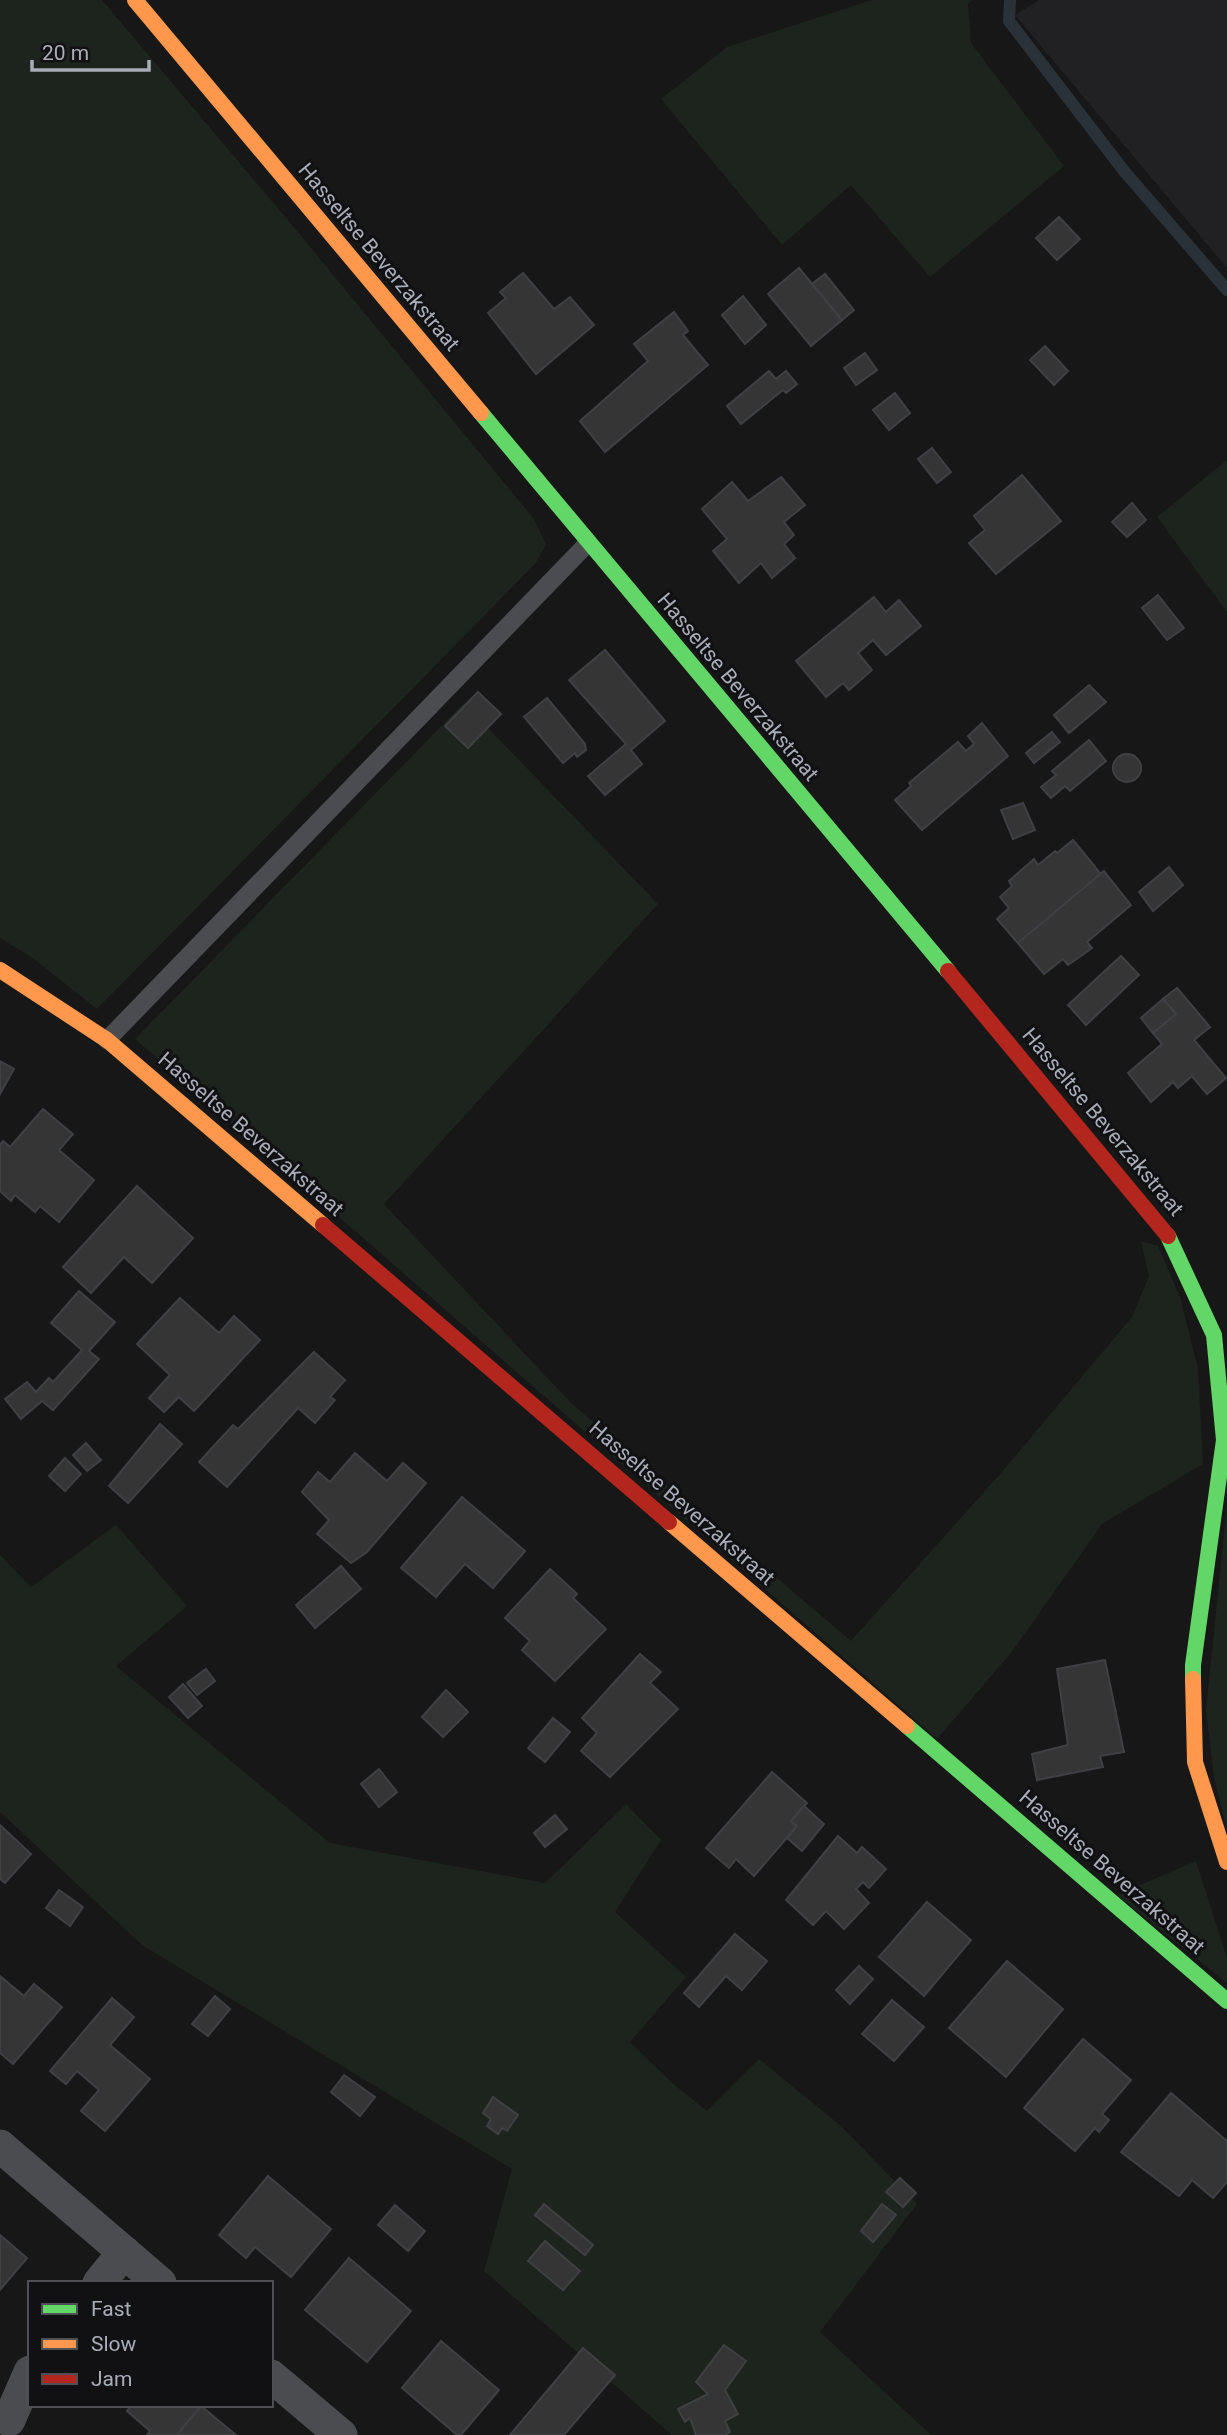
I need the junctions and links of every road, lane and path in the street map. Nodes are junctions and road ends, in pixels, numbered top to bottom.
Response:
1 (135, 0) edge
2 (588, 543) junction
3 (0, 970) edge
4 (107, 1040) junction
5 (1227, 1863) edge
6 (1227, 2001) edge
7 (0, 2146) edge
8 (124, 2252) junction
9 (101, 2281) edge
10 (158, 2281) edge
11 (28, 2377) edge
12 (273, 2378) edge
13 (9, 2420) dead end
14 (341, 2435) edge

1 - 2 street, Hasseltse Beverzakstraat
2 - 4 lane
2 - 5 street, Hasseltse Beverzakstraat
3 - 4 street, Hasseltse Beverzakstraat
4 - 6 street, Hasseltse Beverzakstraat
7 - 8 street
8 - 9 street
8 - 10 street
11 - 13 street
12 - 14 street

